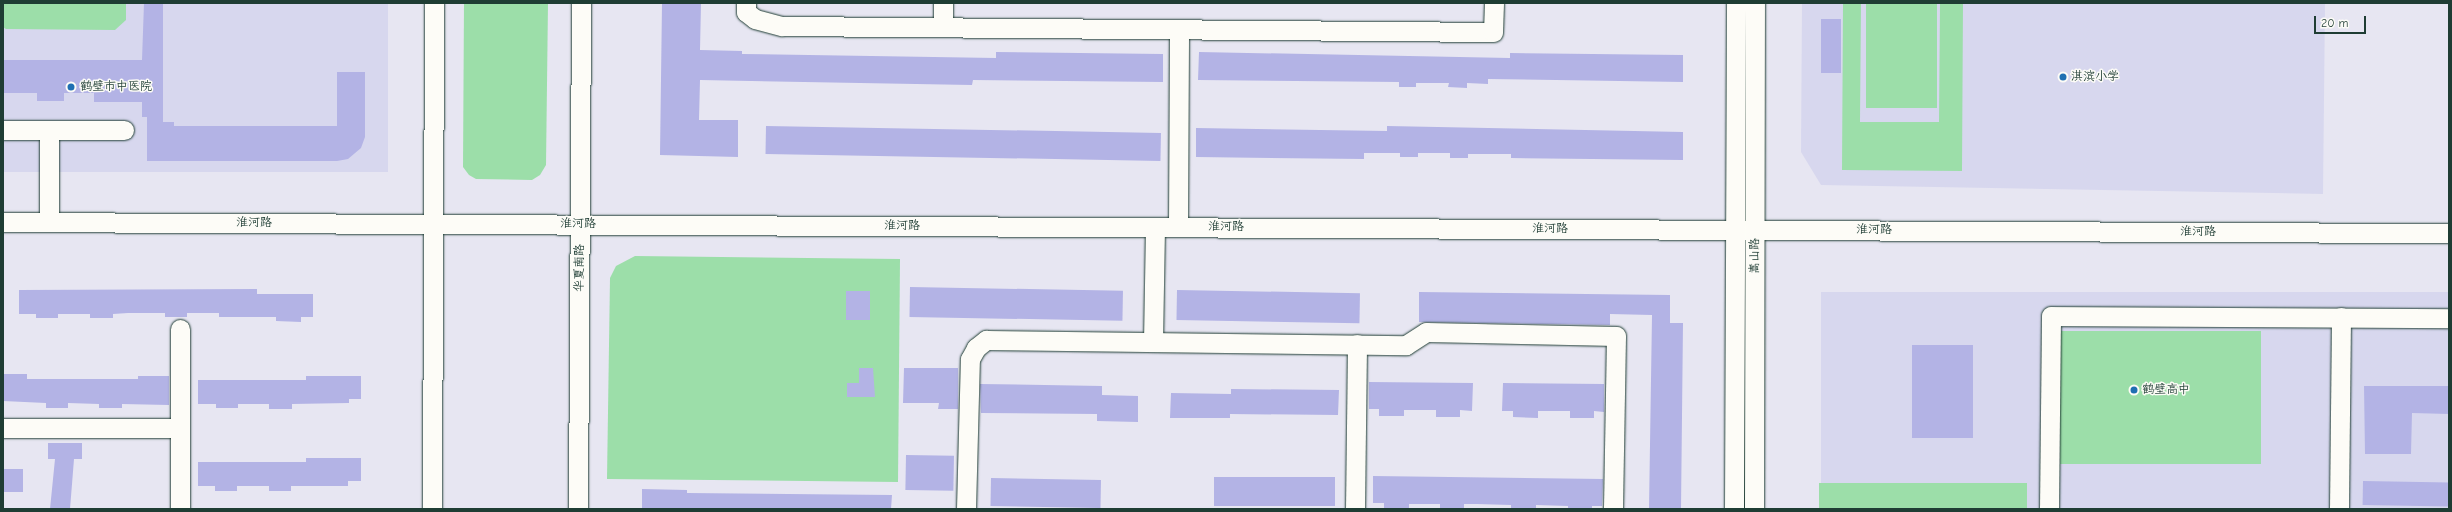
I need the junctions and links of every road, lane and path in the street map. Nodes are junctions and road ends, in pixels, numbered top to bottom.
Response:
1 (434, 3) edge
2 (581, 3) edge
3 (746, 3) edge
4 (943, 3) edge
5 (1494, 3) edge
6 (1736, 3) edge
7 (1756, 3) edge
8 (943, 27) junction
9 (1179, 29) junction
10 (3, 130) edge
11 (49, 130) junction
12 (124, 130) dead end
13 (3, 222) edge
14 (49, 222) junction
15 (434, 224) junction
16 (580, 224) junction
17 (1154, 227) junction
18 (1178, 227) junction
19 (1735, 230) junction
20 (1755, 230) junction
21 (2449, 233) edge
22 (2340, 317) junction
23 (2449, 318) edge
24 (180, 329) dead end
25 (1153, 342) junction
26 (1357, 344) junction
27 (3, 428) edge
28 (180, 428) junction
29 (180, 509) edge
30 (432, 509) edge
31 (578, 509) edge
32 (966, 509) edge
33 (1355, 509) edge
34 (1613, 509) edge
35 (1734, 509) edge
36 (1754, 509) edge
37 (2049, 509) edge
38 (2339, 509) edge

1 - 15 street
2 - 16 street, 华夏南路
3 - 8 street
4 - 8 street
5 - 9 street
6 - 19 street, 嵩山路
7 - 20 street, 嵩山路
8 - 9 street
9 - 18 street
10 - 11 street
11 - 12 street
11 - 14 street
13 - 14 street, 淮河路
14 - 15 street, 淮河路
15 - 16 street, 淮河路
15 - 30 street
16 - 17 street, 淮河路
16 - 31 street, 华夏南路
17 - 18 street, 淮河路
17 - 25 street
18 - 19 street, 淮河路
19 - 20 street, 淮河路
19 - 35 street, 嵩山路
20 - 21 street, 淮河路
20 - 36 street, 嵩山路
22 - 23 street
22 - 37 street
22 - 38 street
24 - 28 street
25 - 26 street
25 - 32 street
26 - 33 street
26 - 34 street
27 - 28 street
28 - 29 street

